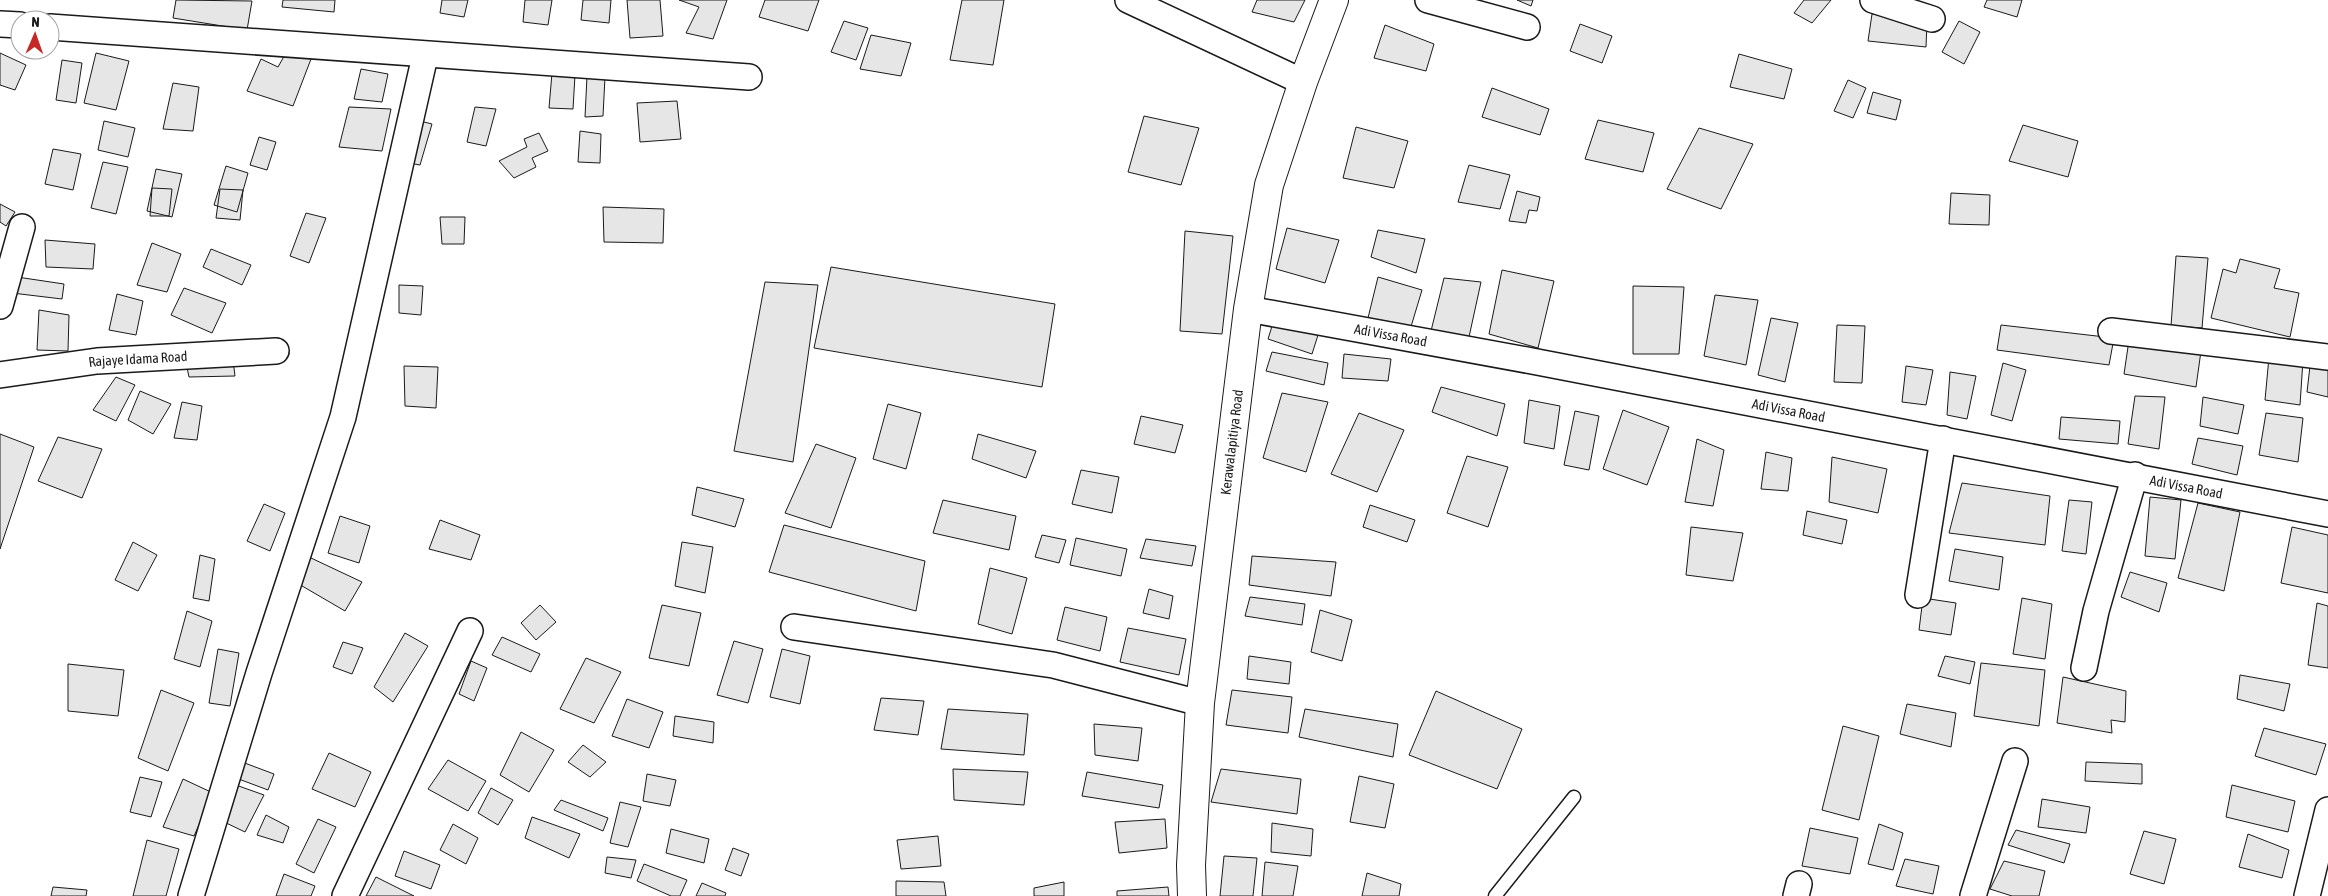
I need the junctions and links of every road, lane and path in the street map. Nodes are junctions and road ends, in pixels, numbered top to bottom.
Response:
1 (1128, 0) edge
2 (1334, 0) edge
3 (1428, 0) edge
4 (1873, 0) edge
5 (1932, 19) dead end
6 (1527, 27) dead end
7 (60, 28) edge
8 (425, 56) junction
9 (749, 77) dead end
10 (1303, 82) junction
11 (22, 227) dead end
12 (0, 306) edge
13 (1248, 309) junction
14 (2111, 331) dead end
15 (276, 351) dead end
16 (2328, 357) edge
17 (0, 375) edge
18 (1943, 439) junction
19 (2135, 475) junction
20 (2328, 514) edge
21 (1918, 595) dead end
22 (794, 627) dead end
23 (470, 631) dead end
24 (2084, 668) dead end
25 (1200, 703) junction
26 (2015, 761) dead end
27 (1574, 797) dead end
28 (2328, 810) edge
29 (2321, 870) edge
30 (191, 896) edge
31 (345, 896) edge
32 (1192, 896) edge
33 (1494, 896) edge
34 (1972, 896) edge
35 (2307, 896) edge

1 - 10 street
2 - 10 street, Kerawalapitiya Road
3 - 6 street
4 - 5 street
7 - 8 street
8 - 9 street
8 - 30 street
10 - 13 street, Kerawalapitiya Road
11 - 12 street
13 - 18 street, Adi Vissa Road
13 - 25 street, Kerawalapitiya Road
14 - 16 street
15 - 17 street, Rajaye Idama Road
18 - 19 street, Adi Vissa Road
18 - 21 street
19 - 20 street, Adi Vissa Road
19 - 24 street
22 - 25 street
23 - 31 street
25 - 32 street, Kerawalapitiya Road
26 - 34 street
27 - 33 lane
28 - 29 street
29 - 35 street

